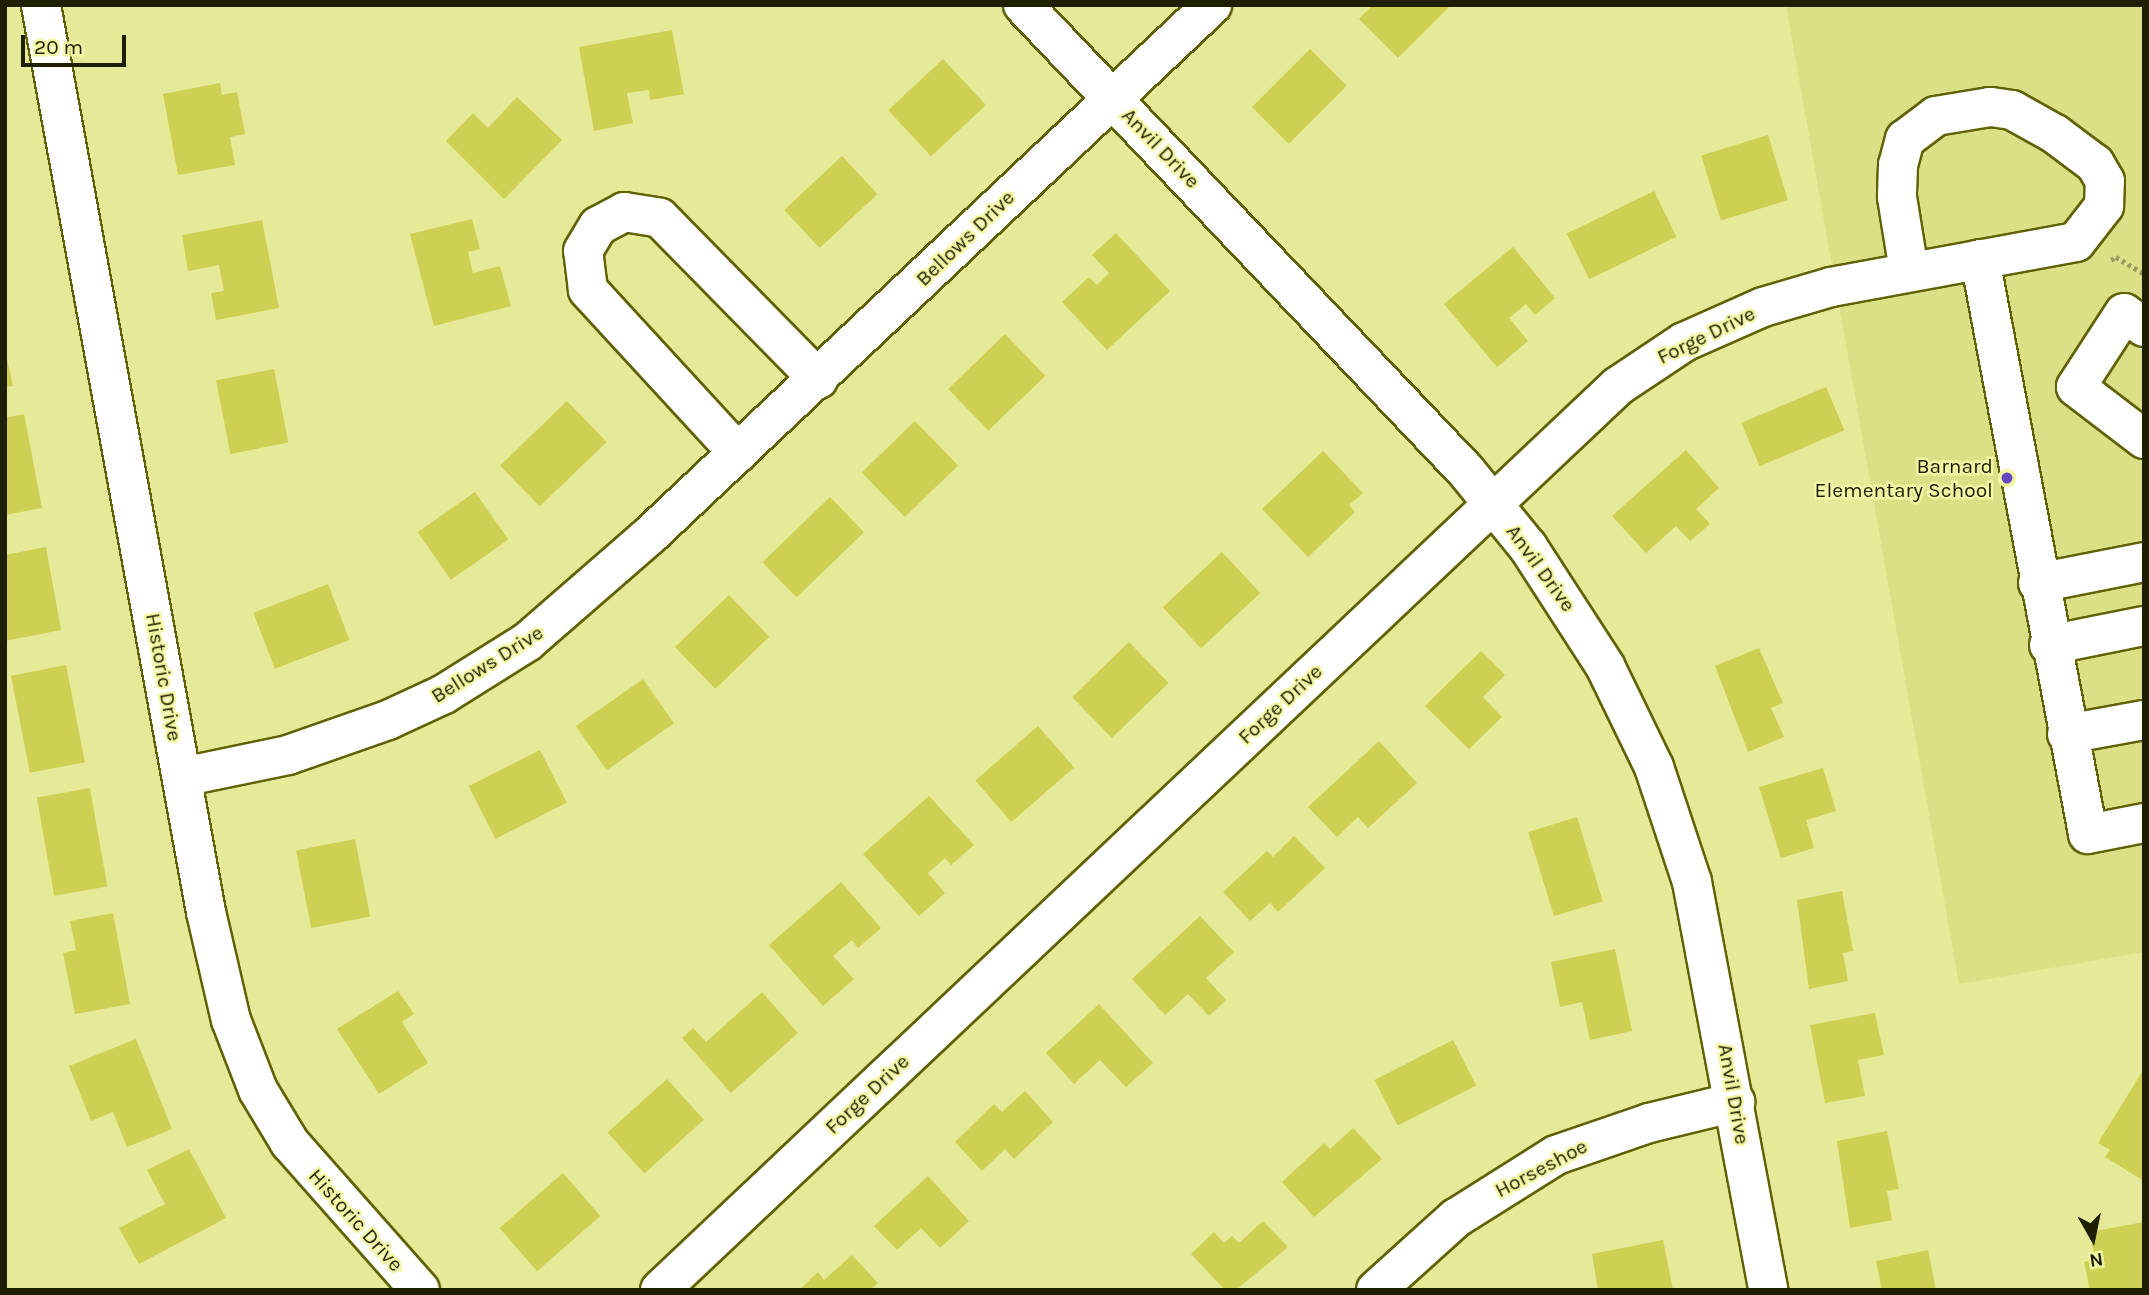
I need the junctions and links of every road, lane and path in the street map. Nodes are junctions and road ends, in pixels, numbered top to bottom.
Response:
1 (41, 5) edge
2 (1023, 5) edge
3 (1212, 5) edge
4 (1113, 98) junction
5 (1980, 259) junction
6 (1909, 271) junction
7 (2144, 327) edge
8 (818, 379) junction
9 (2144, 439) edge
10 (738, 453) junction
11 (1493, 503) junction
12 (2144, 562) edge
13 (2038, 583) junction
14 (2144, 626) edge
15 (2049, 645) junction
16 (2144, 720) edge
17 (2067, 734) junction
18 (182, 777) junction
19 (2144, 823) edge
20 (1735, 1102) junction
21 (421, 1290) edge
22 (660, 1290) edge
23 (1376, 1290) edge
24 (1768, 1290) edge

1 - 18 street, Historic Drive
2 - 4 street, Anvil Drive
3 - 4 street, Bellows Drive
4 - 8 street, Bellows Drive
4 - 11 street, Anvil Drive
5 - 6 street, Forge Drive
5 - 6 street
5 - 13 street
6 - 11 street, Forge Drive
7 - 9 street
8 - 10 street, Bellows Drive
8 - 10 street
10 - 18 street, Bellows Drive
11 - 20 street, Anvil Drive
11 - 22 street, Forge Drive
12 - 13 street
13 - 15 street
14 - 15 street
15 - 17 street
16 - 17 street
17 - 19 street
18 - 21 street, Historic Drive
20 - 23 street, Horseshoe
20 - 24 street, Anvil Drive

